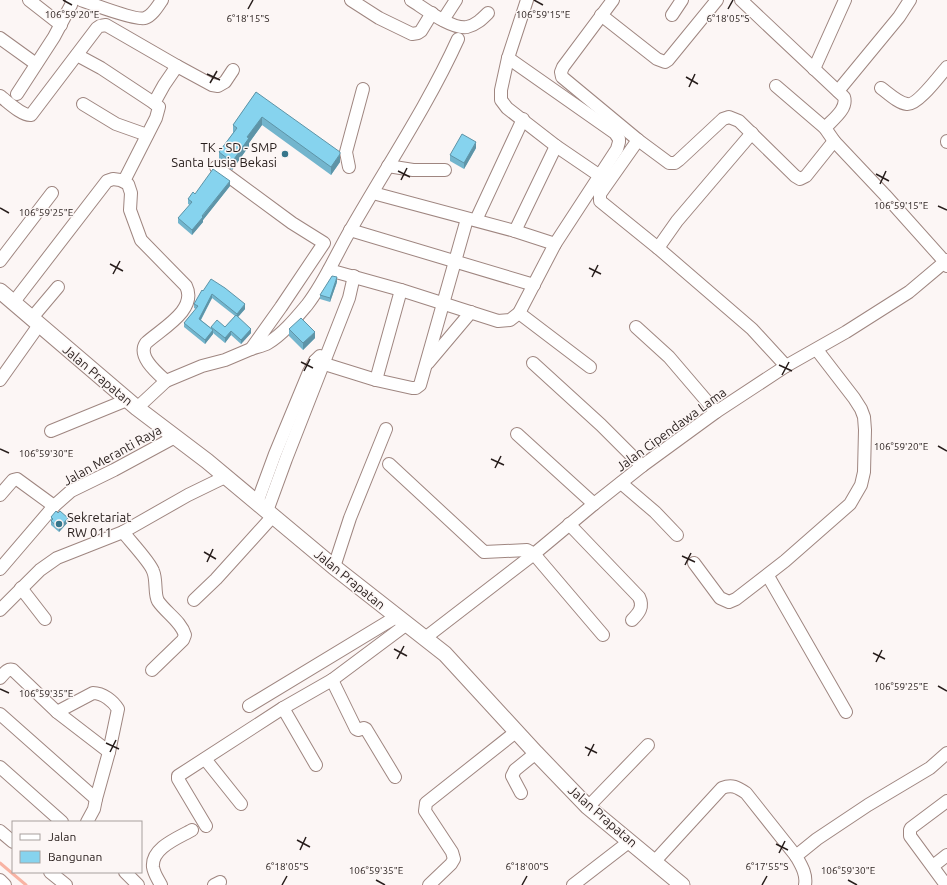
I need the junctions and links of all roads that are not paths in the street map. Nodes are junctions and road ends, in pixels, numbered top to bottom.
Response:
1 (29, 0) edge
2 (72, 0) edge
3 (81, 0) edge
4 (162, 0) edge
5 (351, 0) edge
6 (411, 0) edge
7 (456, 0) edge
8 (527, 0) edge
9 (613, 0) edge
10 (682, 0) edge
11 (717, 0) edge
12 (741, 0) edge
13 (845, 0) edge
14 (910, 0) edge
15 (432, 13) junction
16 (488, 13) dead end
17 (602, 15) junction
18 (672, 15) dead end
19 (443, 20) junction
20 (61, 24) junction
21 (0, 38) edge
22 (458, 39) dead end
23 (77, 55) junction
24 (508, 58) junction
25 (36, 64) junction
26 (177, 66) junction
27 (947, 67) edge
28 (814, 69) junction
29 (233, 70) dead end
30 (776, 86) dead end
31 (881, 88) dead end
32 (363, 89) dead end
33 (838, 91) junction
34 (17, 94) dead end
35 (0, 96) edge
36 (154, 103) junction
37 (83, 104) dead end
38 (523, 119) junction
39 (824, 128) junction
40 (752, 133) junction
41 (147, 135) junction
42 (638, 140) junction
43 (834, 141) junction
44 (556, 146) junction
45 (388, 166) junction
46 (216, 167) dead end
47 (349, 167) dead end
48 (445, 170) dead end
49 (600, 176) junction
50 (124, 181) junction
51 (373, 192) junction
52 (52, 193) dead end
53 (472, 219) junction
54 (350, 230) junction
55 (515, 231) junction
56 (555, 244) junction
57 (658, 248) junction
58 (0, 261) edge
59 (455, 262) junction
60 (946, 263) edge
61 (329, 270) junction
62 (354, 276) junction
63 (534, 285) junction
64 (58, 287) dead end
65 (401, 290) junction
66 (0, 291) edge
67 (13, 303) junction
68 (444, 303) junction
69 (471, 312) junction
70 (519, 313) junction
71 (35, 322) junction
72 (636, 327) dead end
73 (251, 349) junction
74 (817, 350) junction
75 (319, 363) junction
76 (533, 363) dead end
77 (426, 366) junction
78 (786, 366) junction
79 (590, 367) dead end
80 (0, 380) edge
81 (376, 380) junction
82 (166, 381) junction
83 (132, 404) junction
84 (716, 412) junction
85 (386, 429) dead end
86 (51, 431) dead end
87 (517, 434) dead end
88 (175, 437) junction
89 (389, 464) dead end
90 (642, 466) junction
91 (225, 477) junction
92 (621, 483) junction
93 (0, 494) edge
94 (594, 504) junction
95 (54, 506) junction
96 (266, 510) junction
97 (569, 524) junction
98 (123, 532) junction
99 (677, 535) dead end
100 (534, 554) junction
101 (694, 563) dead end
102 (334, 567) junction
103 (0, 569) edge
104 (768, 576) junction
105 (21, 588) junction
106 (194, 600) dead end
107 (0, 610) edge
108 (45, 619) dead end
109 (632, 620) dead end
110 (401, 621) junction
111 (603, 635) dead end
112 (425, 638) junction
113 (152, 670) dead end
114 (0, 678) edge
115 (332, 680) junction
116 (249, 706) dead end
117 (283, 708) junction
118 (57, 712) junction
119 (846, 712) dead end
120 (0, 714) edge
121 (517, 731) junction
122 (648, 745) dead end
123 (109, 752) junction
124 (536, 753) junction
125 (947, 753) edge
126 (205, 759) junction
127 (316, 765) dead end
128 (0, 767) edge
129 (394, 777) dead end
130 (521, 793) dead end
131 (96, 799) junction
132 (947, 801) edge
133 (241, 804) dead end
134 (588, 807) junction
135 (61, 821) edge
136 (88, 821) edge
137 (206, 826) dead end
138 (192, 830) dead end
139 (0, 831) edge
140 (12, 841) edge
141 (630, 841) junction
142 (947, 855) edge
143 (796, 856) junction
144 (655, 861) junction
145 (933, 866) junction
146 (51, 873) edge
147 (126, 873) edge
148 (0, 880) edge
149 (6, 885) edge
150 (66, 885) edge
151 (138, 885) edge
152 (160, 885) edge
153 (429, 885) edge
154 (573, 885) edge
155 (682, 885) edge
156 (805, 885) edge
157 (946, 885) edge

1 - 20 street
2 - 20 street
3 - 4 street
5 - 15 street
6 - 15 street
7 - 19 street
8 - 24 street
9 - 17 street
10 - 18 street
11 - 17 street
12 - 28 street
13 - 28 street
14 - 33 street
15 - 19 street
16 - 19 street
17 - 42 street
20 - 25 street
21 - 25 street
22 - 45 street
23 - 26 street
23 - 35 street
23 - 36 street
24 - 38 street
24 - 49 street
25 - 34 street
26 - 29 street
26 - 36 street
27 - 31 street
28 - 33 street
30 - 39 street
32 - 47 street
33 - 39 street
36 - 41 street
37 - 41 street
38 - 44 street
38 - 53 street
39 - 43 street
40 - 42 street
40 - 43 street
40 - 57 street
41 - 50 street
42 - 57 street
43 - 60 street
44 - 49 street
44 - 55 street
45 - 48 street
45 - 51 street
46 - 73 street
49 - 56 street
50 - 67 street
50 - 82 street
51 - 53 street
51 - 54 street
52 - 58 street
53 - 55 street
53 - 59 street
54 - 59 street
54 - 61 street
55 - 56 street
56 - 63 street
57 - 78 street
59 - 63 street
59 - 68 street
60 - 74 street, Jalan Cipendawa Lama
61 - 62 street
61 - 73 street
62 - 65 street
62 - 75 street
63 - 70 street
64 - 71 street
65 - 68 street
65 - 81 street
66 - 67 main road, Jalan Prapatan
67 - 71 main road, Jalan Prapatan
68 - 69 street
68 - 77 street
69 - 70 street
69 - 77 street
70 - 79 street
71 - 80 street
71 - 83 main road, Jalan Prapatan
72 - 84 street
73 - 82 street
74 - 78 street, Jalan Cipendawa Lama
74 - 104 street
75 - 81 street
75 - 96 street
76 - 90 street
77 - 81 street
78 - 84 street, Jalan Cipendawa Lama
82 - 83 street
83 - 86 street
83 - 88 main road, Jalan Prapatan
84 - 90 street, Jalan Cipendawa Lama
85 - 102 street
87 - 94 street
88 - 91 main road, Jalan Prapatan
88 - 95 street, Jalan Meranti Raya
89 - 100 street
90 - 92 street, Jalan Cipendawa Lama
91 - 96 main road, Jalan Prapatan
91 - 98 street
92 - 94 street, Jalan Cipendawa Lama
92 - 99 street
93 - 95 street
94 - 97 street, Jalan Cipendawa Lama
95 - 103 street, Jalan Meranti Raya
96 - 102 main road, Jalan Prapatan
96 - 106 street
97 - 100 street, Jalan Cipendawa Lama
97 - 109 street
98 - 105 street
98 - 113 street
100 - 111 street
100 - 112 street, Jalan Cipendawa Lama
101 - 104 street
102 - 110 main road, Jalan Prapatan
104 - 119 street
105 - 107 street
105 - 108 street
110 - 112 main road, Jalan Prapatan
110 - 115 street
110 - 116 street
112 - 121 main road, Jalan Prapatan
114 - 118 street
115 - 117 street
115 - 129 street
117 - 126 street
117 - 127 street
118 - 123 street
118 - 123 street
120 - 131 street
121 - 124 main road, Jalan Prapatan
121 - 153 street
122 - 134 street
123 - 131 street
124 - 130 street
124 - 134 main road, Jalan Prapatan
125 - 143 street
126 - 133 street
126 - 137 street
128 - 135 street
131 - 136 street
132 - 145 street
134 - 141 main road, Jalan Prapatan
138 - 152 street
139 - 140 street
141 - 144 main road, Jalan Prapatan
141 - 154 street
142 - 145 street
143 - 144 street
143 - 156 street
144 - 155 main road, Jalan Prapatan
145 - 157 street
146 - 150 street
147 - 151 street
148 - 149 street

